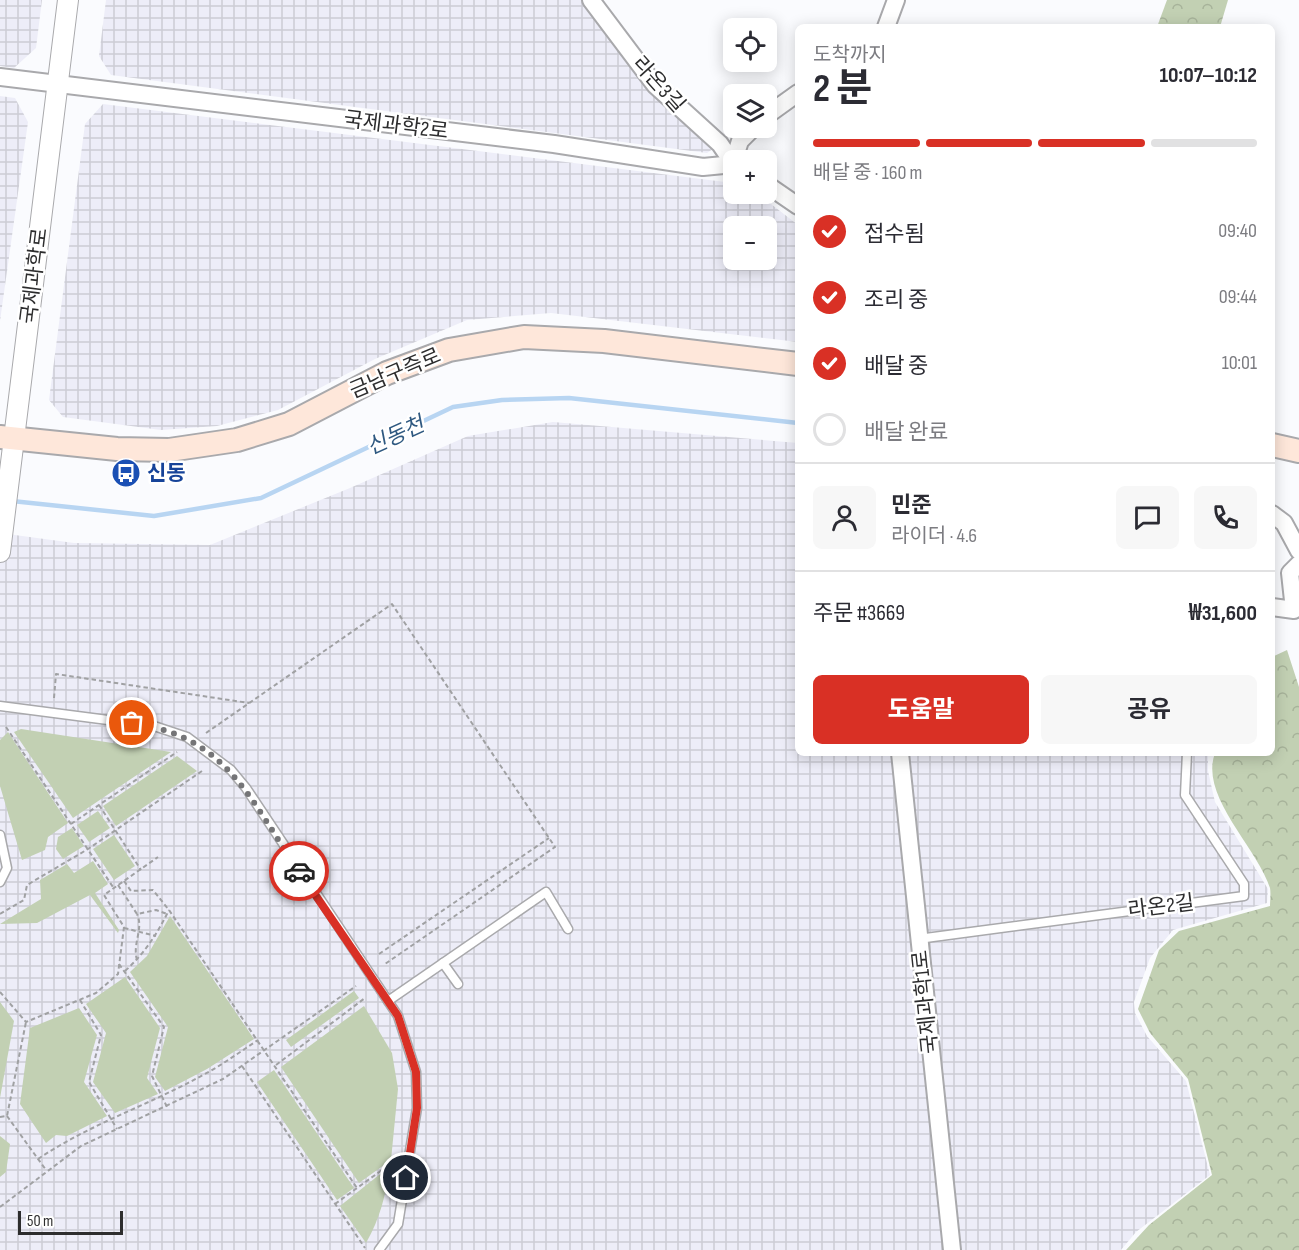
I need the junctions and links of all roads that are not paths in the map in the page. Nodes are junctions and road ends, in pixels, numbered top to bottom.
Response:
1 (68, 0) edge
2 (591, 0) edge
3 (896, 0) edge
4 (887, 24) edge
5 (0, 77) edge
6 (58, 84) junction
7 (795, 95) edge
8 (777, 108) edge
9 (724, 150) edge
10 (723, 164) edge
11 (777, 192) edge
12 (795, 204) edge
13 (795, 364) edge
14 (7, 438) edge
15 (1275, 446) edge
16 (1299, 451) edge
17 (1275, 516) edge
18 (1299, 551) edge
19 (0, 552) edge
20 (1299, 564) edge
21 (1275, 607) edge
22 (0, 706) edge
23 (900, 756) edge
24 (1187, 756) edge
25 (0, 835) edge
26 (0, 882) edge
27 (568, 929) dead end
28 (918, 939) junction
29 (443, 963) junction
30 (458, 984) dead end
31 (388, 1001) junction
32 (379, 1250) edge
33 (952, 1250) edge

1 - 6 street, 국제과학로
2 - 9 street, 라온3길
3 - 4 street
5 - 6 street, 국제과학2로
6 - 10 street, 국제과학2로
6 - 14 street, 국제과학로
7 - 8 street
11 - 12 street
13 - 14 main road, 금남구즉로
14 - 19 street, 국제과학로
15 - 16 main road
17 - 18 street
20 - 21 street
22 - 31 lane
23 - 28 street, 국제과학1로
24 - 28 lane, 라온2길
25 - 26 lane
27 - 29 lane
28 - 33 street, 국제과학1로
29 - 30 lane
29 - 31 lane
31 - 32 lane

